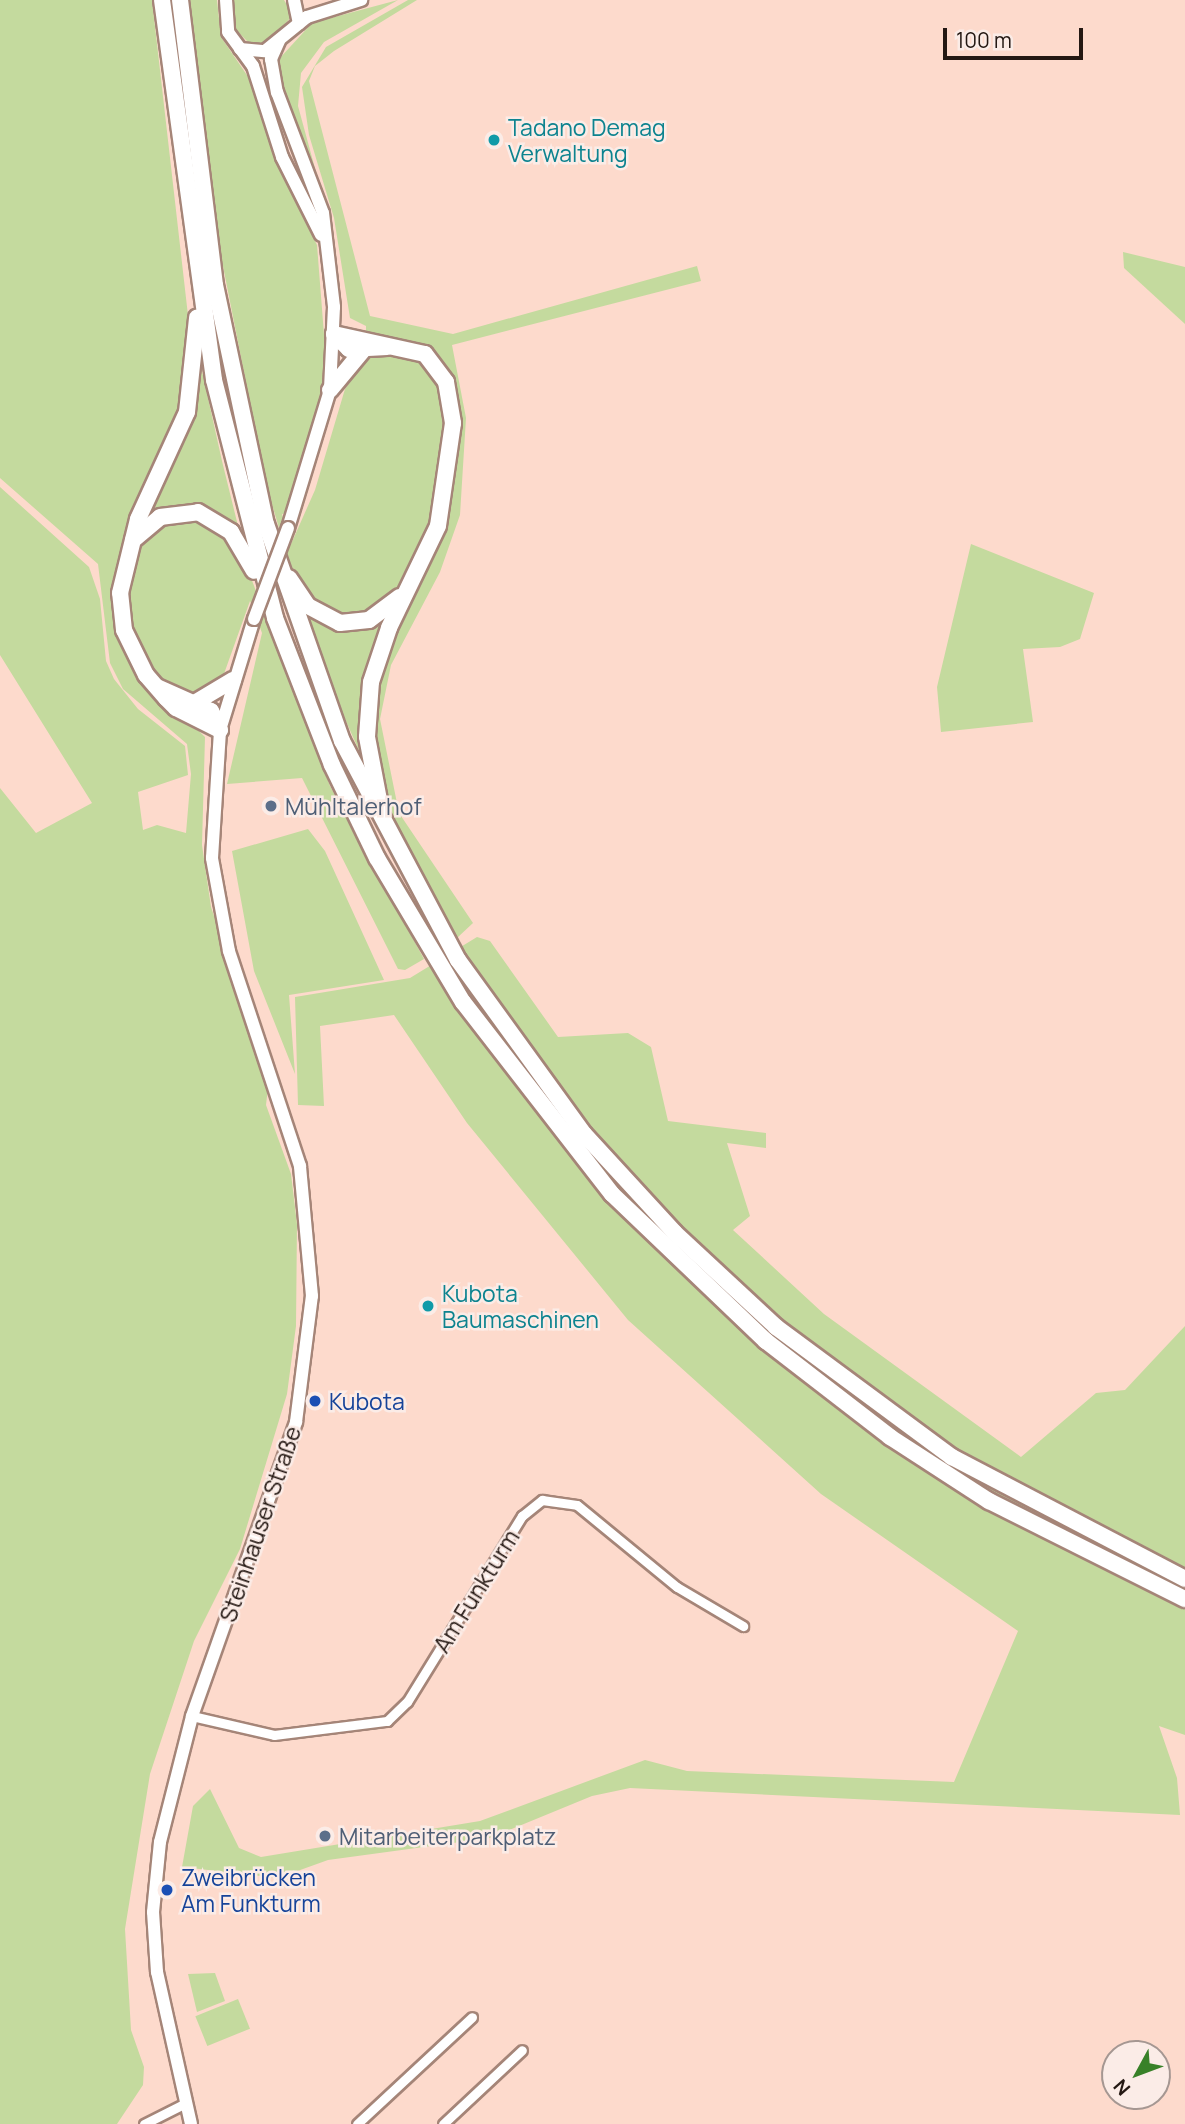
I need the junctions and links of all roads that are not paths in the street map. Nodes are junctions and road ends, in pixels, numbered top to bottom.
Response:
1 (162, 0) edge
2 (180, 0) edge
3 (226, 0) edge
4 (294, 0) edge
5 (361, 0) edge
6 (299, 23) junction
7 (279, 41) junction
8 (240, 49) junction
9 (327, 252) junction
10 (198, 284) junction
11 (334, 334) junction
12 (400, 345) junction
13 (364, 349) junction
14 (330, 390) junction
15 (266, 524) junction
16 (131, 543) junction
17 (408, 588) junction
18 (270, 601) junction
19 (233, 680) junction
20 (157, 687) junction
21 (191, 705) junction
22 (220, 730) junction
23 (389, 842) junction
24 (1185, 1579) edge
25 (1185, 1599) edge
26 (743, 1626) dead end
27 (192, 1716) junction
28 (472, 2017) dead end
29 (522, 2050) dead end
30 (184, 2104) junction
31 (144, 2124) edge
32 (191, 2124) edge
33 (356, 2124) edge
34 (443, 2124) edge

1 - 10 highway
2 - 15 highway
3 - 8 main road
4 - 6 main road
5 - 6 main road
6 - 7 main road
7 - 8 main road
7 - 9 main road, Steinhauser Straße
8 - 9 main road
9 - 11 main road, Steinhauser Straße
10 - 16 highway
10 - 18 highway
11 - 12 highway
11 - 13 highway
11 - 14 main road, Steinhauser Straße
12 - 13 highway
12 - 17 highway
13 - 14 highway
14 - 19 main road, Steinhauser Straße, bridge
15 - 17 highway
15 - 23 highway
16 - 18 highway
16 - 20 highway
17 - 23 highway
18 - 25 highway
19 - 21 highway
19 - 22 main road, Steinhauser Straße
20 - 21 highway
20 - 22 highway
21 - 22 highway
22 - 27 main road, Steinhauser Straße
23 - 24 highway
26 - 27 street, Am Funkturm
27 - 30 main road, Steinhauser Straße
28 - 33 street
29 - 34 street
30 - 31 street
30 - 32 main road, Steinhauser Straße

